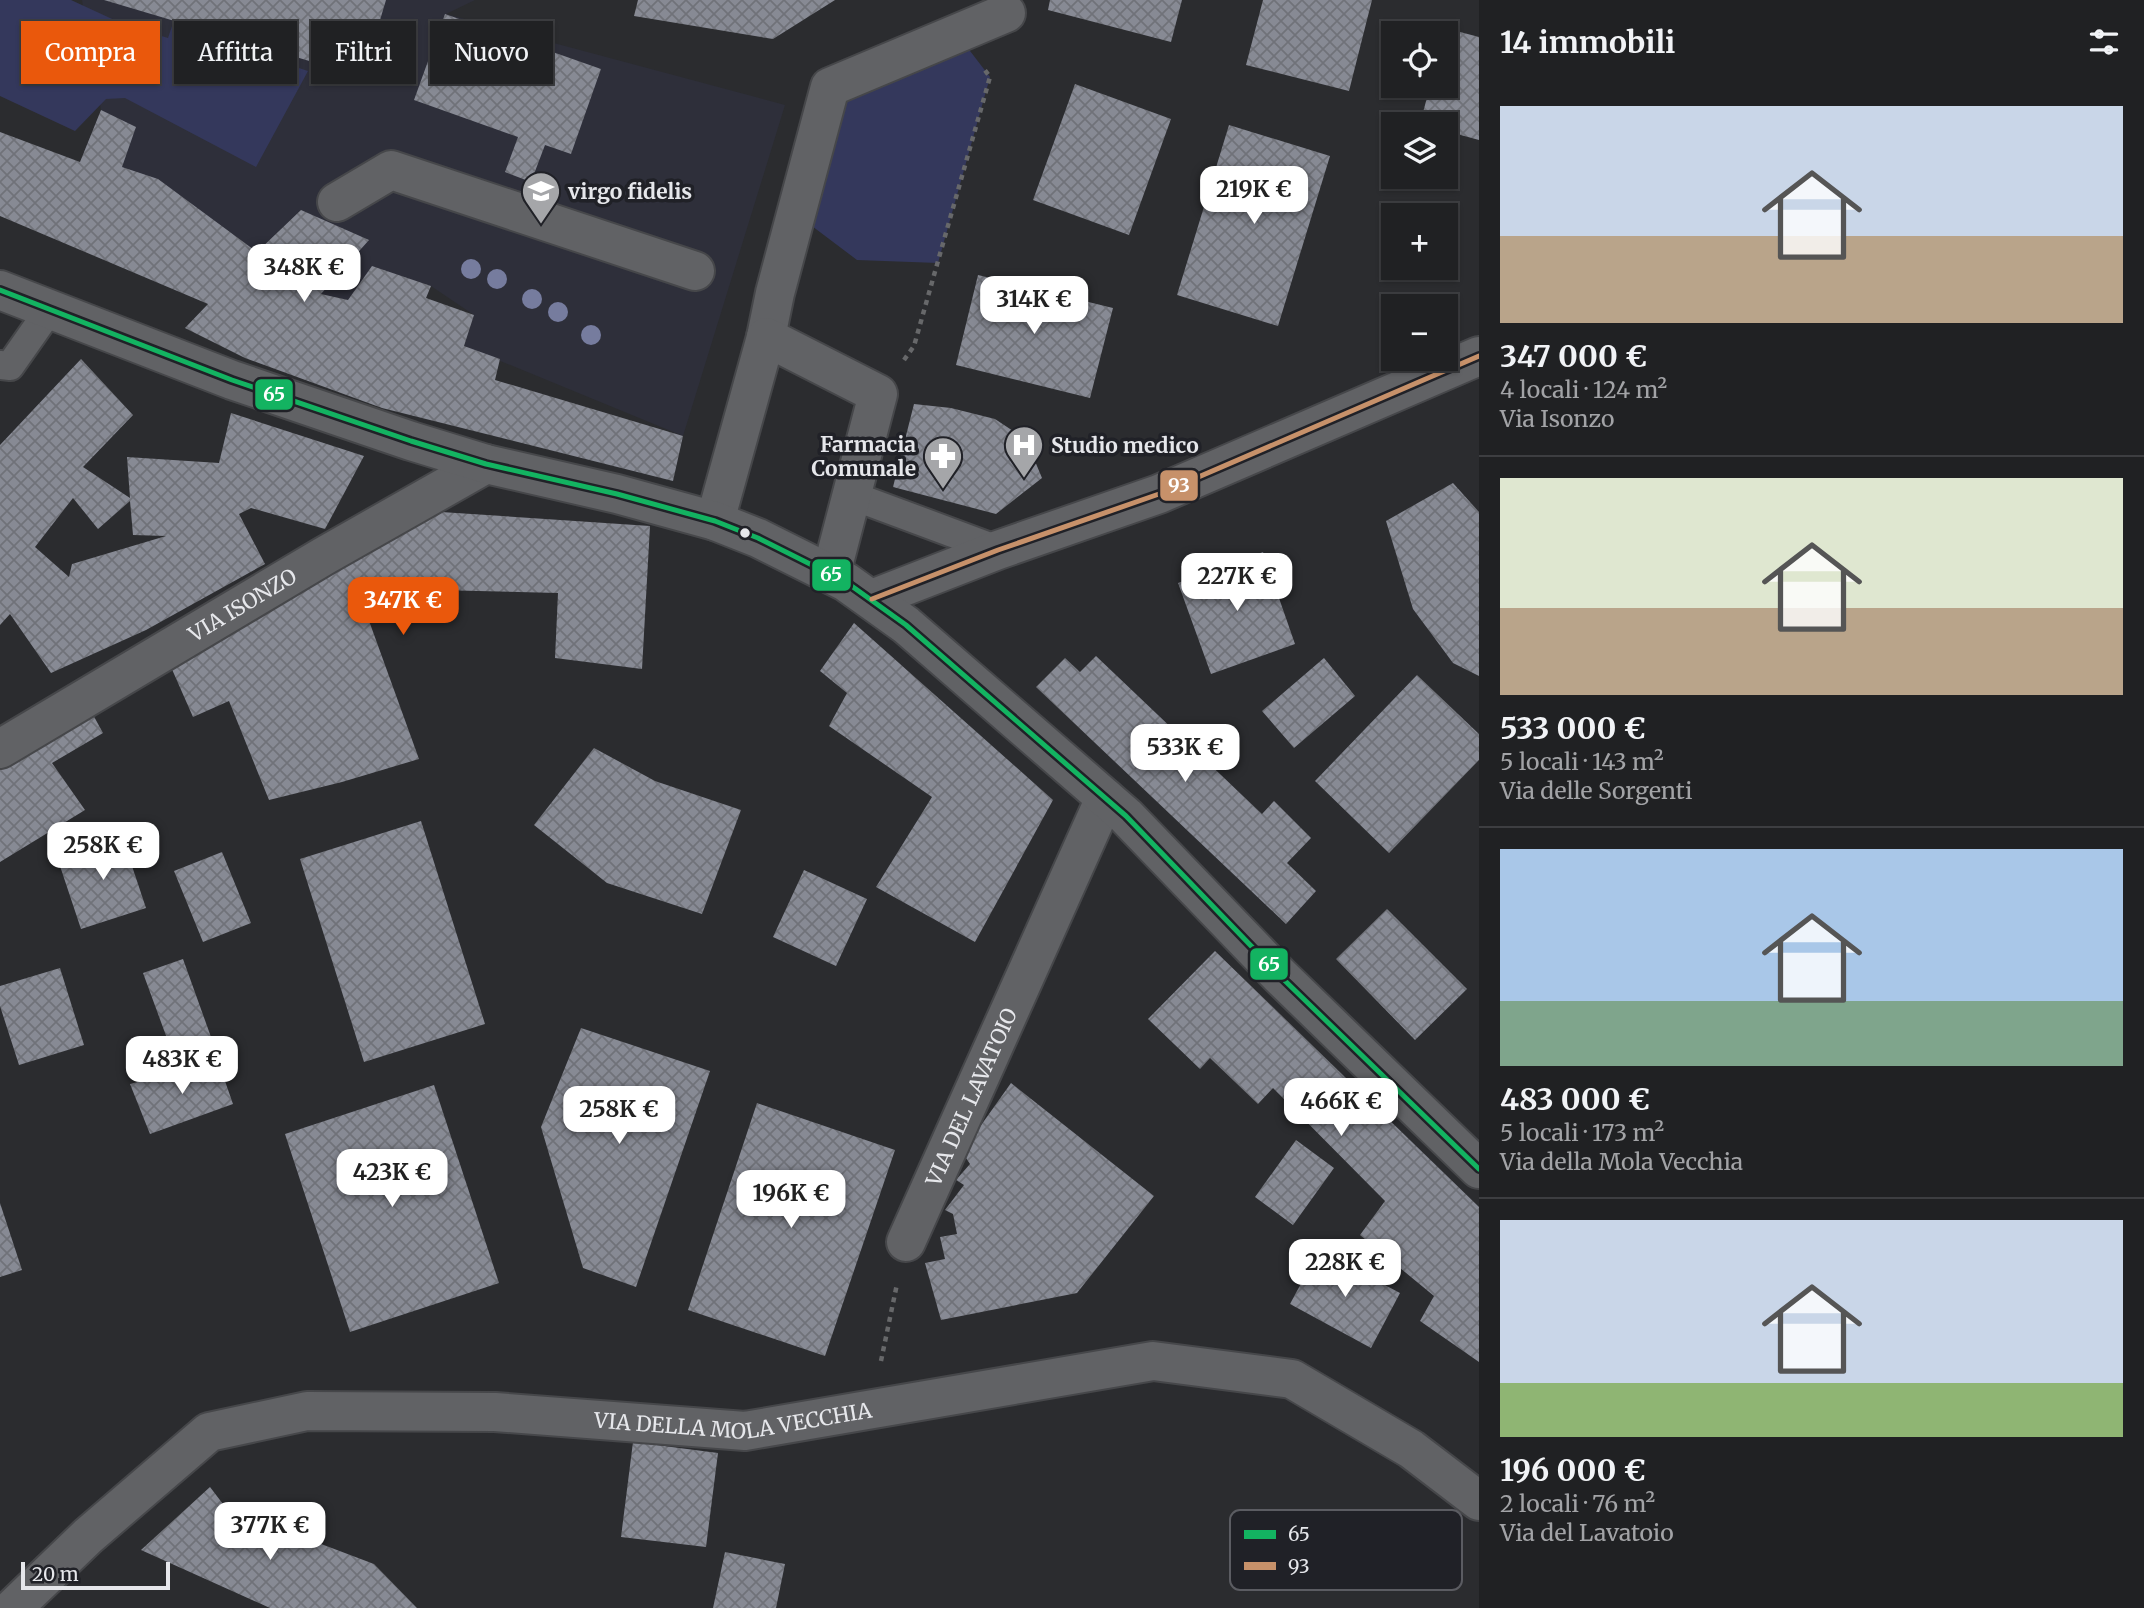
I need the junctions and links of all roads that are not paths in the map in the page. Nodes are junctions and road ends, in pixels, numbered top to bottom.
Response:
1 (1006, 13) dead end
2 (337, 202) dead end
3 (695, 271) dead end
4 (0, 290) edge
5 (50, 309) junction
6 (766, 337) junction
7 (1479, 356) edge
8 (0, 365) edge
9 (485, 464) junction
10 (853, 496) junction
11 (715, 522) junction
12 (998, 550) junction
13 (831, 574) junction
14 (872, 599) junction
15 (0, 749) edge
16 (1105, 798) junction
17 (1479, 1169) edge
18 (906, 1242) road end
19 (1479, 1501) edge
20 (13, 1608) edge

1 - 6 street
2 - 3 street
4 - 5 street
5 - 8 lane
5 - 9 street
6 - 10 street
6 - 11 street
7 - 12 street
9 - 11 street
9 - 15 street, VIA ISONZO
10 - 12 lane
10 - 13 street
11 - 13 street
12 - 14 street
13 - 14 street
14 - 16 street
16 - 17 street
16 - 18 street, VIA DEL LAVATOIO
19 - 20 street, VIA DELLA MOLA VECCHIA

